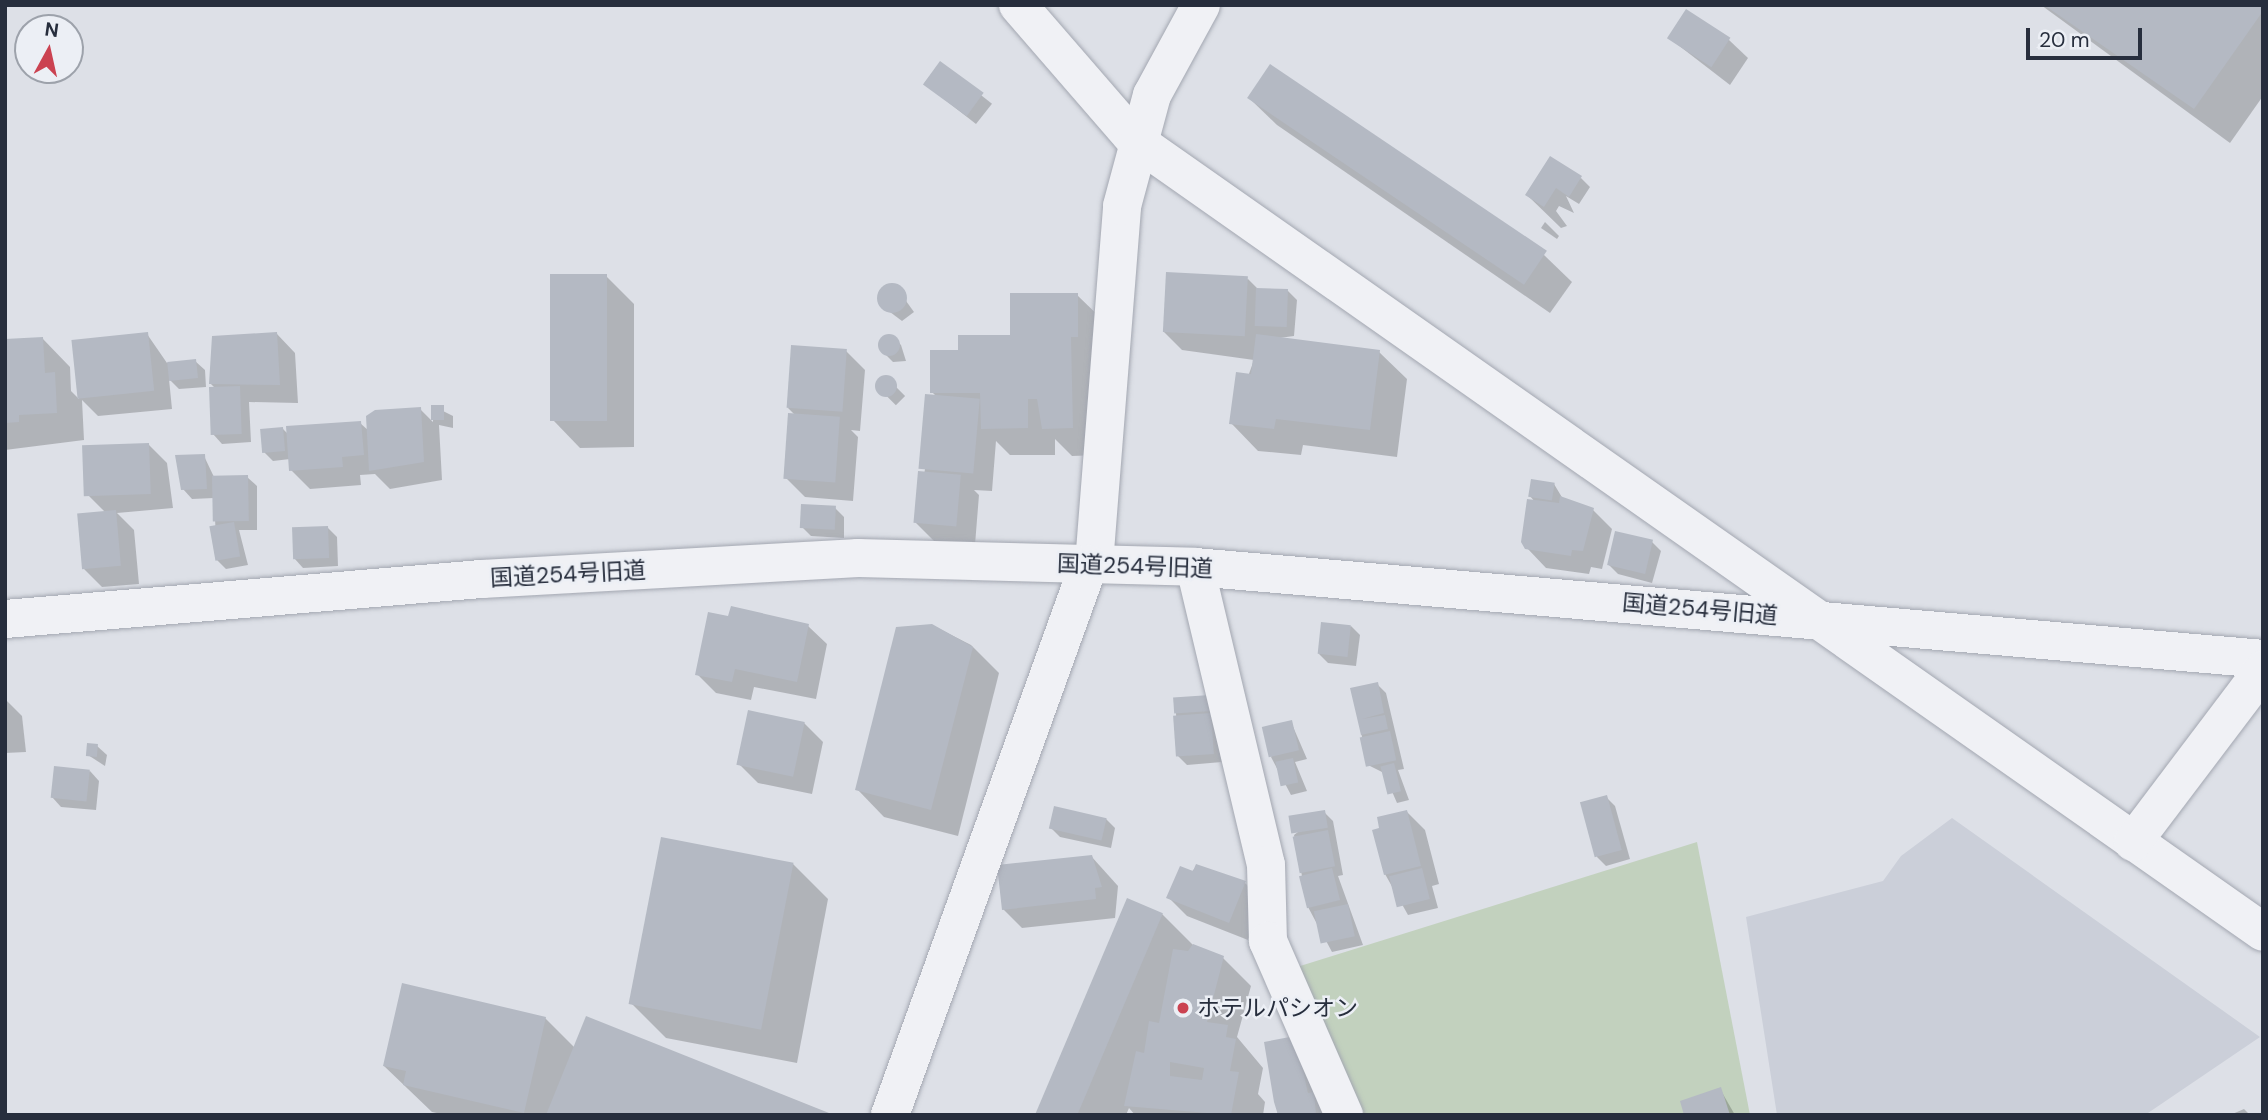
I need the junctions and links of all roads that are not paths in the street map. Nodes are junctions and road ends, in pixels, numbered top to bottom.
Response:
1 (1018, 5) edge
2 (1201, 5) edge
3 (1135, 140) junction
4 (1092, 564) junction
5 (1195, 567) junction
6 (1816, 618) junction
7 (5, 620) edge
8 (2263, 659) edge
9 (2263, 670) edge
10 (2133, 842) junction
11 (2263, 932) edge
12 (890, 1115) edge
13 (1344, 1115) edge

1 - 3 street
2 - 3 street
3 - 4 street
3 - 6 street
4 - 5 street, 国道254号旧道
4 - 7 street, 国道254号旧道
4 - 12 street
5 - 6 street, 国道254号旧道
5 - 13 street
6 - 8 street, 国道254号旧道
6 - 10 street
9 - 10 street
10 - 11 street

